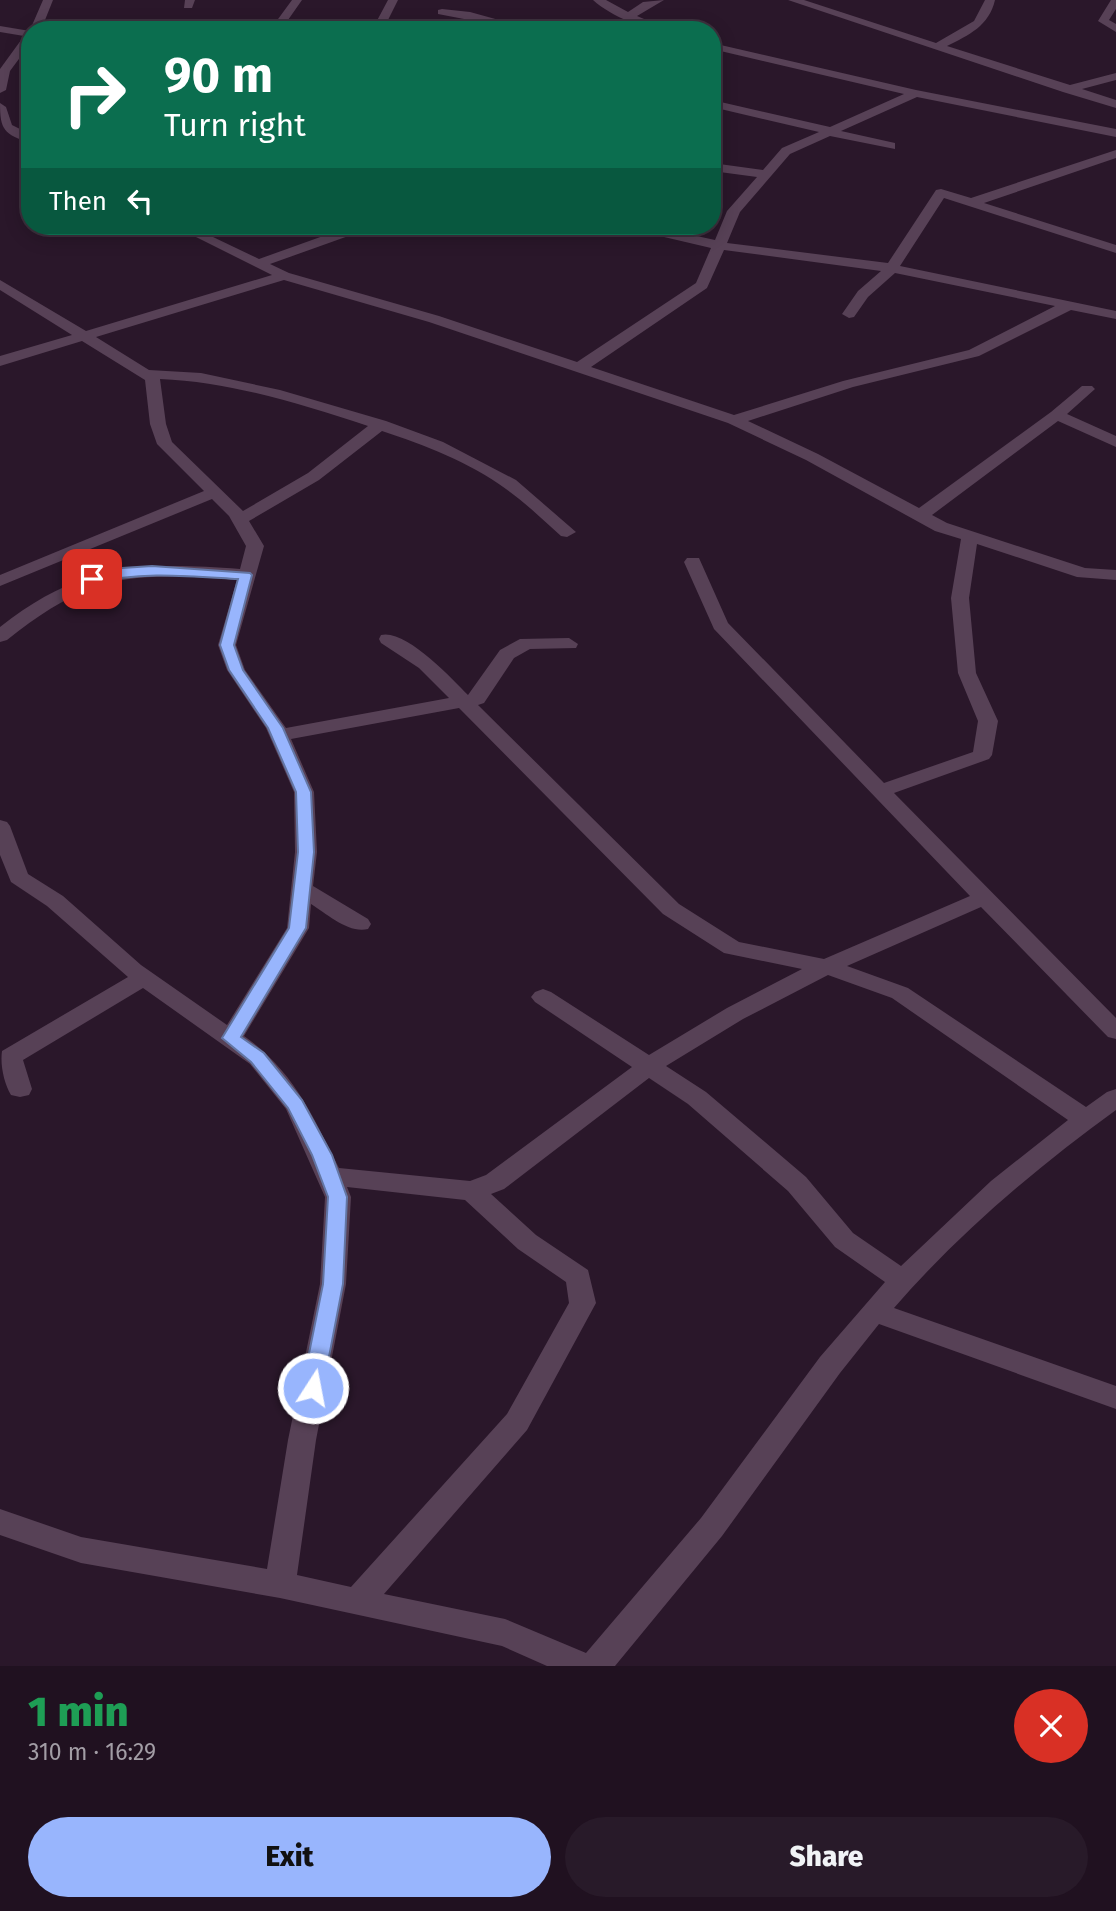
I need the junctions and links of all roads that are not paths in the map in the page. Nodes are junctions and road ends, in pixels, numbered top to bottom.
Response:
1 (48, 0) edge
2 (297, 0) edge
3 (394, 0) edge
4 (598, 0) edge
5 (659, 0) edge
6 (793, 0) edge
7 (990, 0) edge
8 (1114, 8) edge
9 (442, 12) dead end
10 (629, 17) junction
11 (41, 21) edge
12 (282, 21) edge
13 (382, 21) edge
14 (492, 21) edge
15 (640, 21) edge
16 (1, 27) edge
17 (1116, 29) edge
18 (21, 33) edge
19 (938, 46) junction
20 (21, 48) edge
21 (721, 48) edge
22 (1116, 76) edge
23 (0, 90) edge
24 (1068, 90) junction
25 (916, 93) junction
26 (1116, 104) edge
27 (721, 105) edge
28 (0, 107) edge
29 (4, 129) edge
30 (830, 131) junction
31 (1116, 134) edge
32 (21, 136) edge
33 (891, 146) dead end
34 (1116, 154) edge
35 (721, 168) edge
36 (766, 174) junction
37 (970, 202) junction
38 (199, 235) edge
39 (339, 235) edge
40 (673, 235) edge
41 (720, 246) junction
42 (1116, 249) edge
43 (260, 264) junction
44 (892, 268) junction
45 (284, 276) junction
46 (0, 284) edge
47 (1071, 304) junction
48 (849, 314) dead end
49 (1116, 315) edge
50 (83, 334) junction
51 (0, 361) edge
52 (580, 367) junction
53 (146, 374) junction
54 (1087, 390) dead end
55 (1057, 415) junction
56 (734, 420) junction
57 (380, 424) junction
58 (1116, 442) edge
59 (215, 492) junction
60 (920, 516) junction
61 (240, 519) junction
62 (567, 533) dead end
63 (970, 537) junction
64 (693, 562) dead end
65 (246, 575) junction
66 (1116, 575) edge
67 (0, 581) edge
68 (3, 628) edge
69 (388, 639) dead end
70 (569, 645) dead end
71 (462, 702) junction
72 (279, 735) junction
73 (880, 790) junction
74 (0, 826) edge
75 (9, 881) edge
76 (302, 890) junction
77 (984, 898) junction
78 (360, 924) dead end
79 (827, 967) junction
80 (144, 978) junction
81 (543, 998) dead end
82 (1116, 1031) edge
83 (231, 1038) junction
84 (649, 1066) junction
85 (20, 1088) dead end
86 (1116, 1098) edge
87 (1086, 1119) junction
88 (330, 1176) junction
89 (472, 1191) junction
90 (904, 1282) junction
91 (875, 1311) junction
92 (1116, 1398) edge
93 (0, 1522) edge
94 (280, 1585) junction
95 (357, 1602) junction
96 (581, 1666) edge
97 (594, 1666) edge

1 - 11 street
2 - 12 street
3 - 13 street
4 - 10 street
5 - 10 street
6 - 19 street
7 - 19 street
8 - 17 street
9 - 14 street
10 - 15 street
16 - 18 street
19 - 24 street
20 - 23 street
21 - 25 street
22 - 24 street
24 - 26 street
25 - 30 street
25 - 31 street
27 - 30 street
28 - 29 street
29 - 32 street
30 - 33 street
30 - 36 street
34 - 37 street
35 - 36 street
36 - 41 street
37 - 42 street
37 - 44 street
38 - 43 street
39 - 43 street
40 - 41 street
41 - 44 street
41 - 52 street
43 - 45 street
44 - 47 street
44 - 48 street
45 - 50 street
45 - 52 street
46 - 50 street
47 - 49 street
47 - 56 street
50 - 51 street
50 - 53 street
52 - 56 street
53 - 57 street
53 - 59 street
54 - 55 street
55 - 58 street
55 - 60 street
56 - 60 street
57 - 61 street
57 - 62 street
59 - 61 street
59 - 67 street
60 - 63 street
61 - 65 street
63 - 66 street
63 - 73 street
64 - 73 street
65 - 68 street
65 - 72 street
69 - 71 street
70 - 71 street
71 - 72 street
71 - 79 street
72 - 76 street
73 - 77 street
74 - 75 street
75 - 80 street
76 - 78 street
76 - 83 street
77 - 79 street
77 - 82 street
79 - 84 street
79 - 87 street
80 - 83 street
80 - 85 street
81 - 84 street
83 - 88 street
84 - 89 street
84 - 90 street
86 - 87 street
87 - 90 street
88 - 89 street
88 - 94 street
89 - 95 street
90 - 91 street
91 - 92 street
91 - 97 street
93 - 94 street
94 - 95 street
95 - 96 street

